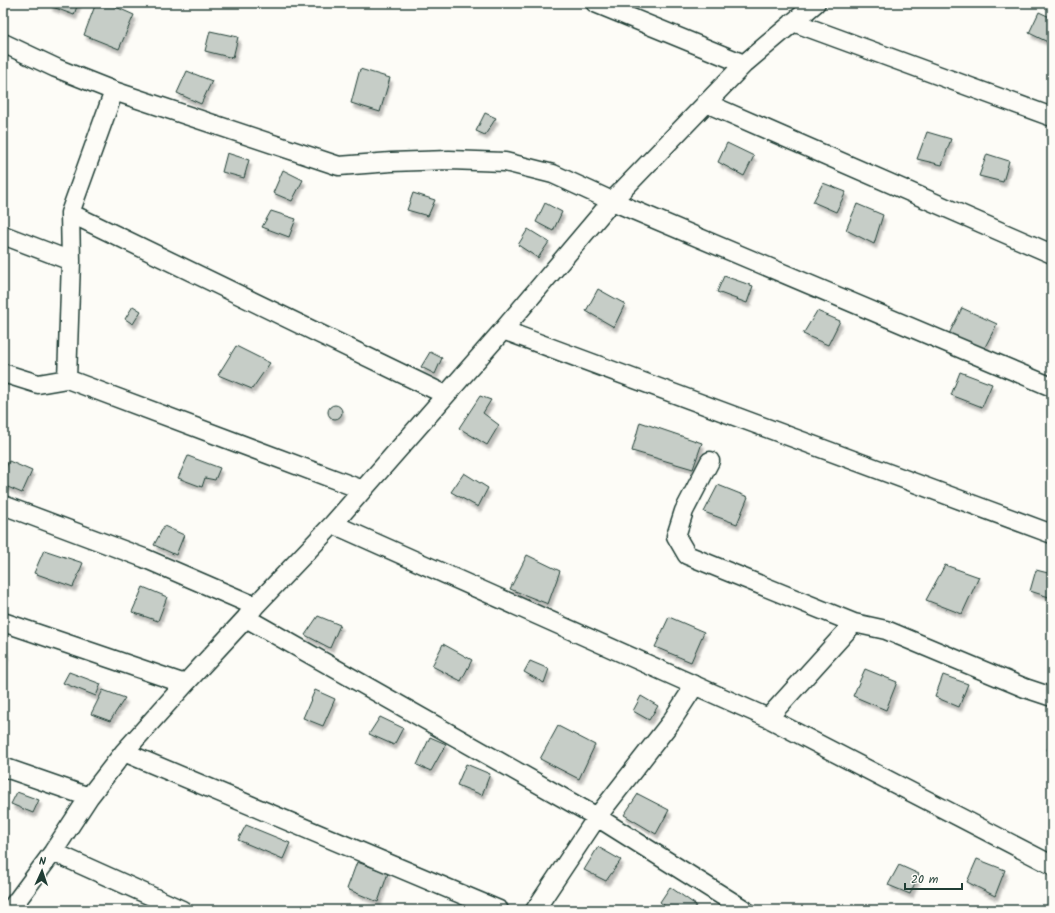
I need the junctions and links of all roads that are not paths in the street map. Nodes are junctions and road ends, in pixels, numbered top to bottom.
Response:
1 (595, 3) edge
2 (816, 3) edge
3 (793, 22) junction
4 (3, 43) edge
5 (744, 64) junction
6 (114, 91) junction
7 (706, 103) junction
8 (1052, 117) edge
9 (612, 201) junction
10 (70, 213) junction
11 (3, 235) edge
12 (1052, 254) edge
13 (71, 261) junction
14 (503, 330) junction
15 (3, 373) edge
16 (67, 379) junction
17 (1052, 387) edge
18 (446, 395) junction
19 (710, 461) dead end
20 (363, 490) junction
21 (3, 505) edge
22 (333, 524) junction
23 (1052, 534) edge
24 (251, 612) junction
25 (3, 622) edge
26 (854, 623) junction
27 (185, 684) junction
28 (695, 685) junction
29 (1052, 697) edge
30 (768, 718) junction
31 (124, 752) junction
32 (3, 767) edge
33 (89, 797) junction
34 (597, 817) junction
35 (53, 852) junction
36 (1052, 865) edge
37 (489, 908) edge
38 (10, 910) edge
39 (182, 910) edge
40 (535, 910) edge
41 (745, 910) edge

1 - 5 street
2 - 3 street
3 - 5 street
3 - 8 street
4 - 6 street
5 - 7 street
6 - 9 street
6 - 10 street
7 - 9 street
7 - 12 street
9 - 14 street
9 - 17 street
10 - 13 street
10 - 18 street
11 - 13 street
13 - 16 street
14 - 18 street
14 - 23 street
15 - 16 street
16 - 20 street
18 - 20 street
19 - 26 street
20 - 22 street
21 - 24 street
22 - 24 street
22 - 28 street
24 - 27 street
24 - 34 street
25 - 27 street
26 - 29 street
26 - 30 street
27 - 31 street
28 - 30 street
28 - 34 street
30 - 36 street
31 - 33 street
31 - 37 street
32 - 33 street
33 - 35 street
34 - 40 street
34 - 41 street
35 - 38 street
35 - 39 street

